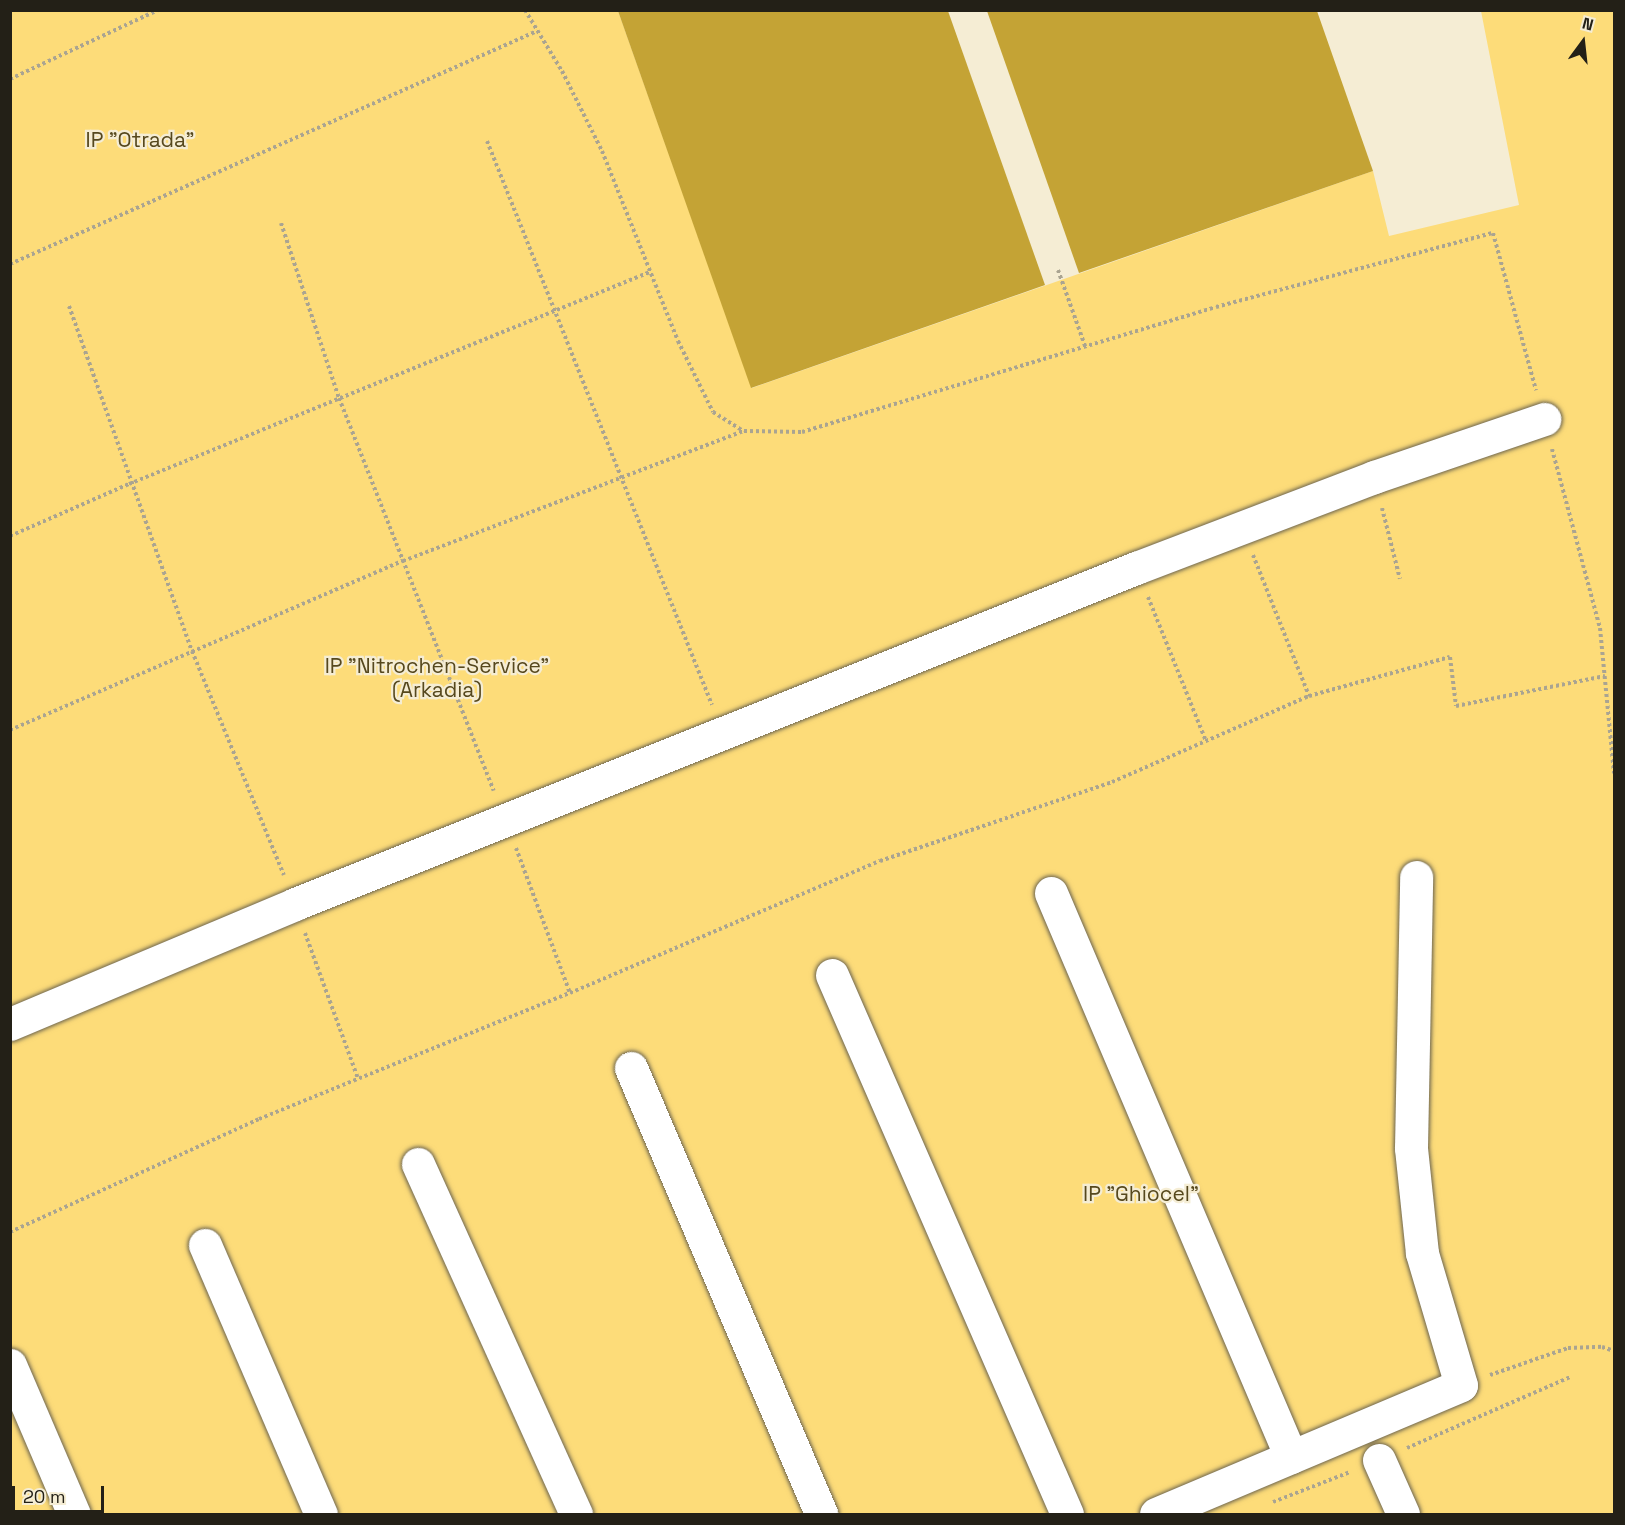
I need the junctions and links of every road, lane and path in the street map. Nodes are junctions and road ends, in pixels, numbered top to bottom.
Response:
1 (158, 10) edge
2 (525, 10) edge
3 (537, 31) junction
4 (10, 79) edge
5 (487, 141) dead end
6 (281, 223) dead end
7 (10, 264) edge
8 (1058, 270) dead end
9 (650, 272) junction
10 (69, 306) dead end
11 (552, 312) junction
12 (1085, 346) junction
13 (339, 398) junction
14 (1544, 419) junction
15 (744, 431) junction
16 (619, 477) junction
17 (1374, 477) junction
18 (129, 484) junction
19 (1242, 527) junction
20 (10, 536) edge
21 (403, 561) junction
22 (1136, 568) junction
23 (1400, 579) dead end
24 (192, 651) junction
25 (1605, 676) junction
26 (1309, 696) junction
27 (10, 730) edge
28 (723, 734) junction
29 (1206, 741) junction
30 (1614, 773) edge
31 (507, 823) junction
32 (1416, 877) dead end
33 (1051, 892) dead end
34 (295, 904) junction
35 (832, 975) dead end
36 (570, 993) junction
37 (10, 1024) edge
38 (631, 1068) dead end
39 (358, 1079) junction
40 (418, 1164) dead end
41 (10, 1232) edge
42 (205, 1245) dead end
43 (1614, 1351) edge
44 (10, 1365) edge
45 (1461, 1384) junction
46 (1291, 1457) junction
47 (1379, 1460) dead end
48 (74, 1515) edge
49 (321, 1515) edge
50 (576, 1515) edge
51 (821, 1515) edge
52 (1067, 1515) edge
53 (1156, 1515) edge
54 (1403, 1515) edge

1 - 4 path
2 - 3 path
3 - 7 path
3 - 9 path
5 - 11 path
6 - 13 path
8 - 12 path
9 - 11 path
9 - 15 path
10 - 18 path
11 - 13 path
11 - 16 path
12 - 14 path
12 - 15 path
13 - 18 path
13 - 21 path
14 - 17 street
14 - 25 path
15 - 16 path
16 - 21 path
16 - 28 path
17 - 19 street
17 - 23 path
18 - 20 path
18 - 24 path
19 - 22 street
19 - 26 path
21 - 24 path
21 - 31 path
22 - 28 street
22 - 29 path
24 - 27 path
24 - 34 path
25 - 26 path
25 - 30 path
26 - 29 path
28 - 31 street
29 - 36 path
31 - 34 street
31 - 36 path
32 - 45 street
33 - 46 street
34 - 37 street
34 - 39 path
35 - 52 street
36 - 39 path
38 - 51 street
39 - 41 path
40 - 50 street
42 - 49 street
43 - 45 path
44 - 48 street
45 - 46 street
46 - 53 street
47 - 54 street

